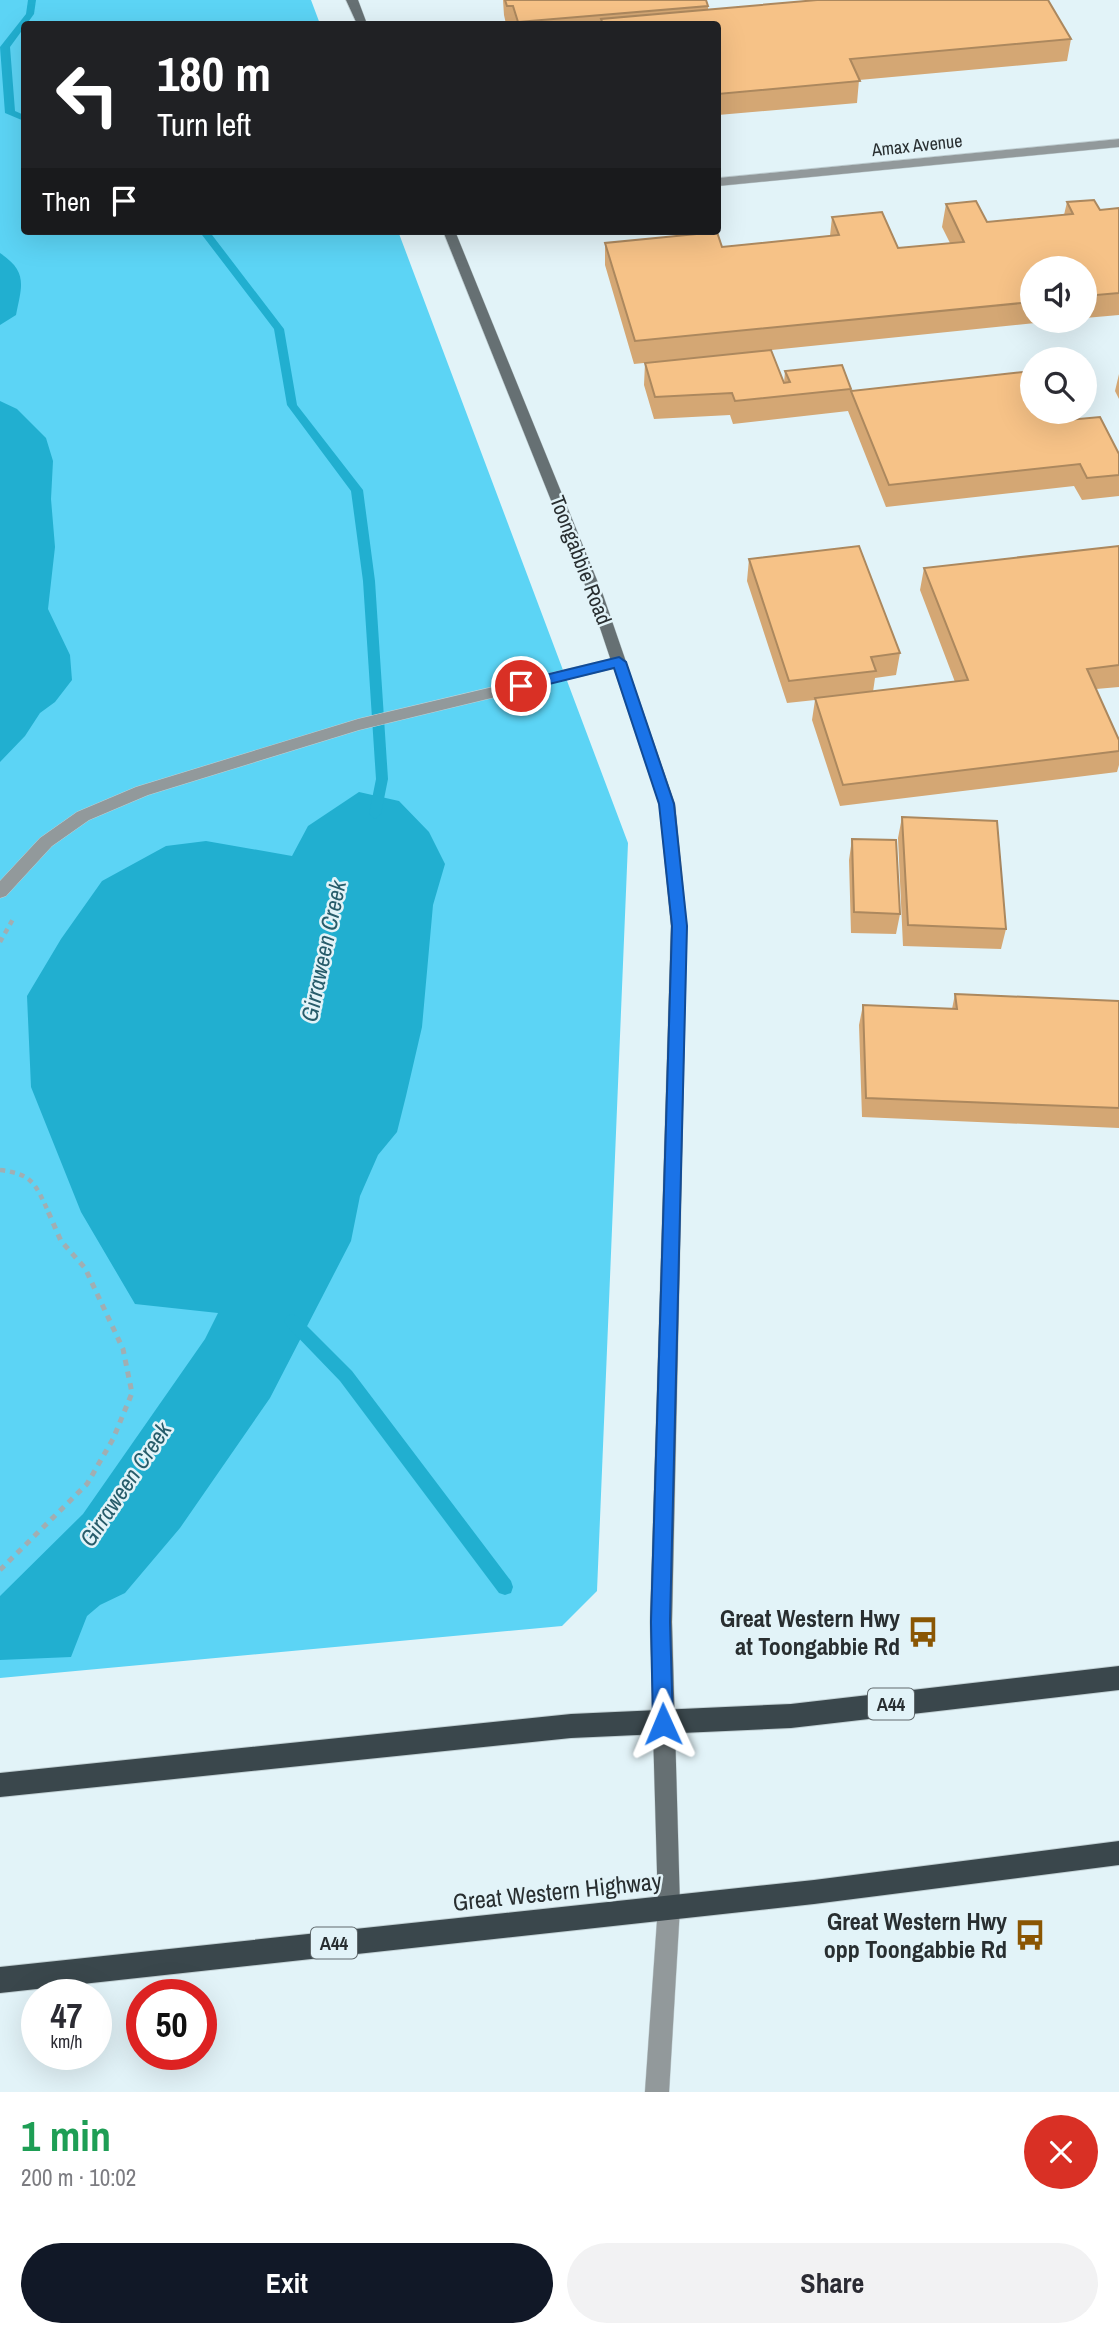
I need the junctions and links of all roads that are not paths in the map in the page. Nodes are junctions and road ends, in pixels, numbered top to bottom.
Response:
1 (352, 0) edge
2 (361, 21) edge
3 (1119, 144) edge
4 (721, 182) edge
5 (451, 235) edge
6 (619, 662) junction
7 (0, 892) edge
8 (1119, 1678) edge
9 (663, 1724) junction
10 (0, 1785) edge
11 (1119, 1853) edge
12 (669, 1907) junction
13 (0, 1980) edge
14 (657, 2092) edge

1 - 2 main road
3 - 4 street, Amax Avenue
5 - 6 main road, Toongabbie Road
6 - 7 street
6 - 9 main road, Toongabbie Road
8 - 9 highway, A44
9 - 10 highway, A44
9 - 12 main road, Toongabbie Road
11 - 12 highway, Great Western Highway / A44
12 - 13 highway, Great Western Highway / A44
12 - 14 street

